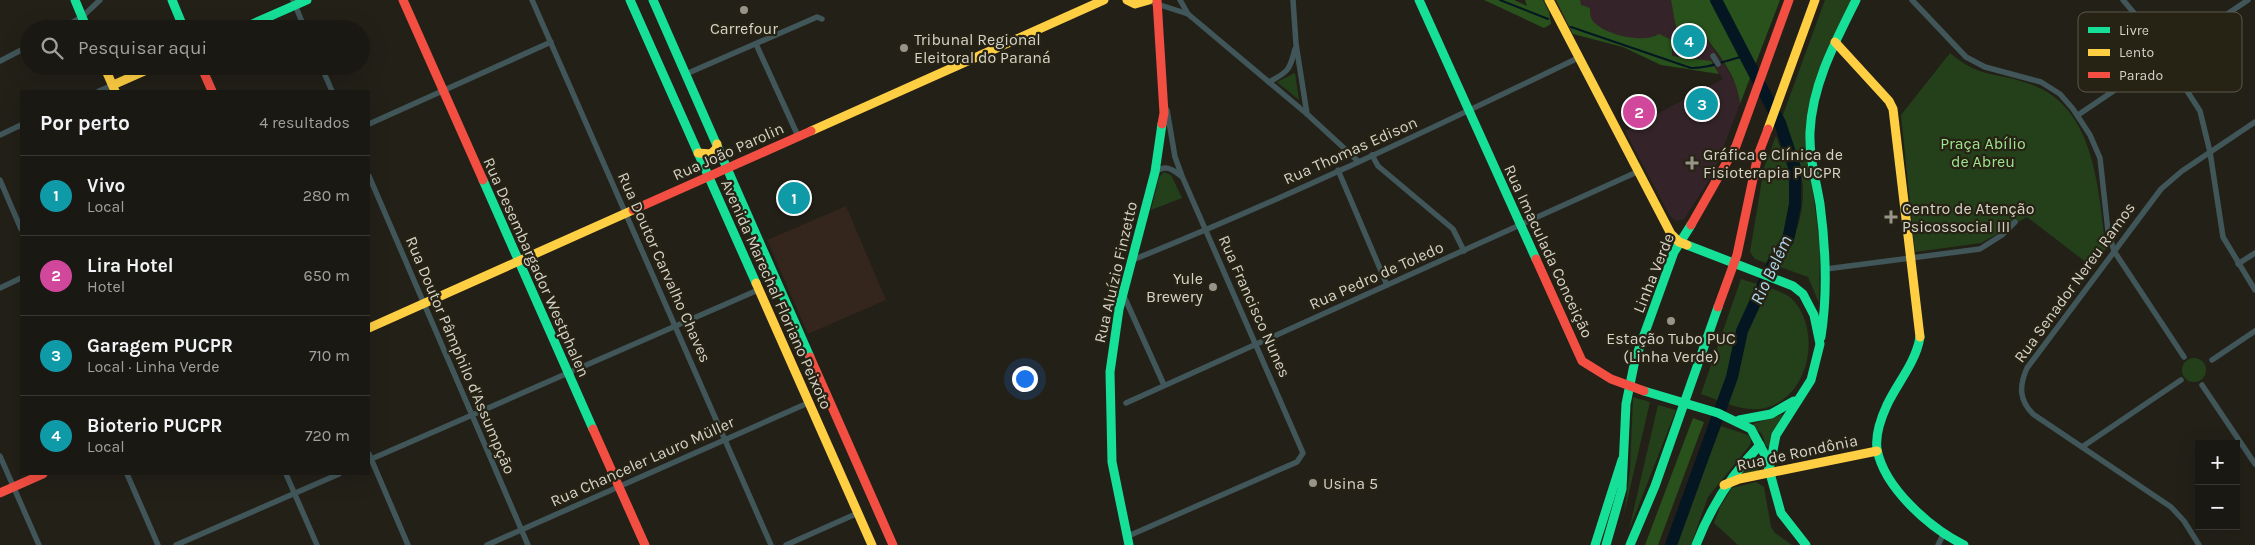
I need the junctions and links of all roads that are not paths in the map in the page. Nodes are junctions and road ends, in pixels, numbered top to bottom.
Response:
1 (75, 0) edge
2 (100, 0) edge
3 (172, 0) edge
4 (306, 0) edge
5 (403, 0) edge
6 (532, 0) edge
7 (630, 0) edge
8 (653, 0) edge
9 (1102, 0) edge
10 (1126, 0) edge
11 (1180, 0) edge
12 (1293, 0) edge
13 (1419, 0) edge
14 (1549, 0) edge
15 (1789, 0) edge
16 (1815, 0) edge
17 (1856, 0) edge
18 (1912, 0) edge
19 (2123, 0) edge
20 (2248, 0) edge
21 (1153, 2) edge
22 (294, 3) edge
23 (2133, 12) edge
24 (2230, 12) edge
25 (1188, 14) junction
26 (82, 17) junction
27 (77, 20) edge
28 (84, 20) edge
29 (180, 20) edge
30 (259, 20) edge
31 (301, 20) edge
32 (822, 20) dead end
33 (551, 42) junction
34 (1835, 42) junction
35 (756, 44) junction
36 (1296, 44) junction
37 (20, 51) edge
38 (1713, 56) dead end
39 (1578, 58) junction
40 (0, 61) edge
41 (1718, 64) dead end
42 (686, 74) junction
43 (108, 75) edge
44 (139, 75) edge
45 (205, 75) edge
46 (325, 75) edge
47 (1269, 82) junction
48 (114, 88) edge
49 (212, 90) edge
50 (332, 90) edge
51 (442, 91) junction
52 (2112, 92) edge
53 (2188, 92) edge
54 (1165, 95) junction
55 (1468, 112) junction
56 (1307, 114) junction
57 (2078, 115) junction
58 (2255, 122) edge
59 (370, 124) edge
60 (20, 125) edge
61 (0, 134) edge
62 (798, 136) junction
63 (717, 144) junction
64 (2210, 152) junction
65 (698, 153) junction
66 (1372, 155) junction
67 (1358, 161) junction
68 (727, 168) junction
69 (1338, 170) junction
70 (1154, 172) junction
71 (1637, 172) junction
72 (708, 176) junction
73 (1182, 176) junction
74 (370, 178) edge
75 (0, 180) edge
76 (6, 194) junction
77 (0, 197) edge
78 (626, 213) junction
79 (2015, 222) dead end
80 (1520, 226) junction
81 (20, 227) edge
82 (1205, 230) junction
83 (1679, 242) junction
84 (1464, 251) junction
85 (2114, 251) junction
86 (2255, 253) edge
87 (1912, 258) junction
88 (518, 261) junction
89 (1130, 261) junction
90 (1734, 263) junction
91 (2238, 264) junction
92 (1826, 269) junction
93 (20, 278) edge
94 (1388, 285) junction
95 (0, 288) edge
96 (758, 290) junction
97 (2255, 290) edge
98 (1122, 292) junction
99 (424, 304) junction
100 (676, 326) junction
101 (370, 328) edge
102 (2255, 331) edge
103 (1256, 344) junction
104 (1820, 344) junction
105 (2184, 357) dead end
106 (2212, 360) dead end
107 (568, 373) junction
108 (2182, 380) dead end
109 (1164, 385) junction
110 (1629, 385) junction
111 (2202, 385) dead end
112 (1798, 398) junction
113 (1685, 402) junction
114 (808, 403) junction
115 (1126, 403) dead end
116 (472, 415) junction
117 (1738, 420) junction
118 (725, 439) junction
119 (1760, 445) junction
120 (2082, 447) junction
121 (1625, 450) junction
122 (1876, 451) junction
123 (0, 456) edge
124 (370, 458) edge
125 (2255, 464) edge
126 (1769, 473) junction
127 (41, 475) edge
128 (128, 475) edge
129 (286, 475) edge
130 (337, 475) edge
131 (1724, 485) junction
132 (14, 487) junction
133 (619, 487) junction
134 (0, 493) edge
135 (294, 493) junction
136 (858, 513) junction
137 (522, 530) junction
138 (1943, 536) junction
139 (1128, 541) edge
140 (39, 545) edge
141 (158, 545) edge
142 (176, 545) edge
143 (317, 545) edge
144 (408, 545) edge
145 (487, 545) edge
146 (528, 545) edge
147 (645, 545) edge
148 (772, 545) edge
149 (786, 545) edge
150 (872, 545) edge
151 (894, 545) edge
152 (1595, 545) edge
153 (1606, 545) edge
154 (1630, 545) edge
155 (1696, 545) edge
156 (1806, 545) edge
157 (1938, 545) edge
158 (1964, 545) edge
159 (2199, 545) edge

1 - 26 main road
2 - 26 street
3 - 29 main road
4 - 22 main road
5 - 51 main road, Rua Desembargador Westphalen
6 - 33 street, Rua Doutor Carvalho Chaves
7 - 65 main road, Avenida Marechal Floriano Peixoto
8 - 42 main road, Avenida Marechal Floriano Peixoto
9 - 62 main road, Rua João Parolin
10 - 21 main road
11 - 25 street
12 - 36 street
13 - 55 main road, Rua Imaculada Conceição
14 - 39 main road
15 - 83 main road, Linha Verde
16 - 90 main road
17 - 34 main road
18 - 57 street
19 - 23 street
20 - 24 street
21 - 25 street
21 - 54 main road, Rua Francisco Nunes
22 - 30 main road
22 - 31 street
25 - 47 street
26 - 27 street
26 - 28 main road
32 - 35 street
33 - 51 street
33 - 78 street, Rua Doutor Carvalho Chaves
34 - 87 main road
34 - 92 main road
35 - 42 street
35 - 62 street
36 - 47 street
36 - 56 street
37 - 40 street
38 - 41 street
39 - 55 street, Rua Thomas Edison
39 - 71 main road
42 - 63 main road, Avenida Marechal Floriano Peixoto
43 - 48 main road
44 - 48 main road
45 - 49 main road
46 - 50 street
47 - 56 street
51 - 59 street
51 - 88 main road, Rua Desembargador Westphalen
52 - 57 street
53 - 64 street
54 - 70 main road, Rua Aluízio Finzetto
54 - 73 street, Rua Francisco Nunes
55 - 66 street, Rua Thomas Edison
55 - 80 main road, Rua Imaculada Conceição
56 - 67 street
57 - 85 street
58 - 64 street, Rua Senador Nereu Ramos
60 - 61 street
62 - 68 main road, Rua João Parolin
63 - 65 main road
63 - 68 main road, Avenida Marechal Floriano Peixoto
64 - 85 street, Rua Senador Nereu Ramos
64 - 91 street
65 - 72 main road, Avenida Marechal Floriano Peixoto
66 - 67 street, Rua Thomas Edison
66 - 84 street
67 - 69 street, Rua Thomas Edison
68 - 72 main road, Rua João Parolin
68 - 151 main road, Avenida Marechal Floriano Peixoto
69 - 82 street, Rua Thomas Edison
69 - 94 street
70 - 73 street
70 - 89 main road, Rua Aluízio Finzetto
71 - 80 street, Rua Pedro de Toledo
71 - 83 main road
72 - 78 main road, Rua João Parolin
72 - 96 main road, Avenida Marechal Floriano Peixoto
73 - 82 street, Rua Francisco Nunes
74 - 99 street, Rua Doutor Pâmphilo d'Assumpção
75 - 76 street
76 - 77 street
76 - 81 street
78 - 88 main road, Rua João Parolin
78 - 100 street, Rua Doutor Carvalho Chaves
79 - 87 street
80 - 84 street, Rua Pedro de Toledo
80 - 110 main road, Rua Imaculada Conceição
82 - 89 street, Rua Thomas Edison
82 - 103 street, Rua Francisco Nunes
83 - 90 main road
83 - 110 main road, Linha Verde
84 - 94 street, Rua Pedro de Toledo
85 - 105 street
85 - 120 street, Rua Senador Nereu Ramos
86 - 91 street
87 - 92 street
87 - 122 main road
88 - 99 main road, Rua João Parolin
88 - 107 main road, Rua Desembargador Westphalen
89 - 98 main road, Rua Aluízio Finzetto
90 - 104 main road
90 - 113 main road
91 - 97 street
92 - 104 main road
93 - 95 street
94 - 103 street, Rua Pedro de Toledo
96 - 100 street
96 - 114 main road, Avenida Marechal Floriano Peixoto
98 - 109 street
98 - 139 main road, Rua Aluízio Finzetto
99 - 101 main road, Rua João Parolin
99 - 116 street, Rua Doutor Pâmphilo d'Assumpção
100 - 107 street
100 - 118 street, Rua Doutor Carvalho Chaves
102 - 106 street
103 - 109 street, Rua Pedro de Toledo
103 - 139 street, Rua Francisco Nunes
104 - 112 main road
107 - 116 street
107 - 133 main road, Rua Desembargador Westphalen
108 - 120 street
109 - 115 street, Rua Pedro de Toledo
110 - 113 main road, Rua Imaculada Conceição
110 - 121 main road, Linha Verde
111 - 125 street
112 - 117 main road, Rua Imaculada Conceição
112 - 126 main road
113 - 117 main road, Rua Imaculada Conceição
113 - 154 main road
114 - 118 street, Rua Chanceler Lauro Müller
114 - 136 main road, Avenida Marechal Floriano Peixoto
116 - 124 street
116 - 137 street, Rua Doutor Pâmphilo d'Assumpção
117 - 119 main road, Rua Imaculada Conceição
118 - 133 street, Rua Chanceler Lauro Müller
118 - 148 street, Rua Doutor Carvalho Chaves
119 - 126 main road, Rua Imaculada Conceição
119 - 131 main road
120 - 159 street, Rua Senador Nereu Ramos
121 - 152 main road
121 - 153 main road, Linha Verde
122 - 126 main road, Rua de Rondônia
122 - 138 main road
123 - 132 street
124 - 144 street
126 - 131 main road, Rua de Rondônia
126 - 156 main road, Rua Imaculada Conceição
127 - 132 main road
128 - 141 street
129 - 135 street
130 - 135 street
131 - 155 main road
132 - 134 main road
132 - 140 street
133 - 137 street, Rua Chanceler Lauro Müller
133 - 147 main road, Rua Desembargador Westphalen
135 - 142 street
135 - 143 street
136 - 149 street
136 - 150 main road, Avenida Marechal Floriano Peixoto
137 - 145 street, Rua Chanceler Lauro Müller
137 - 146 street, Rua Doutor Pâmphilo d'Assumpção
138 - 157 street
138 - 158 main road

